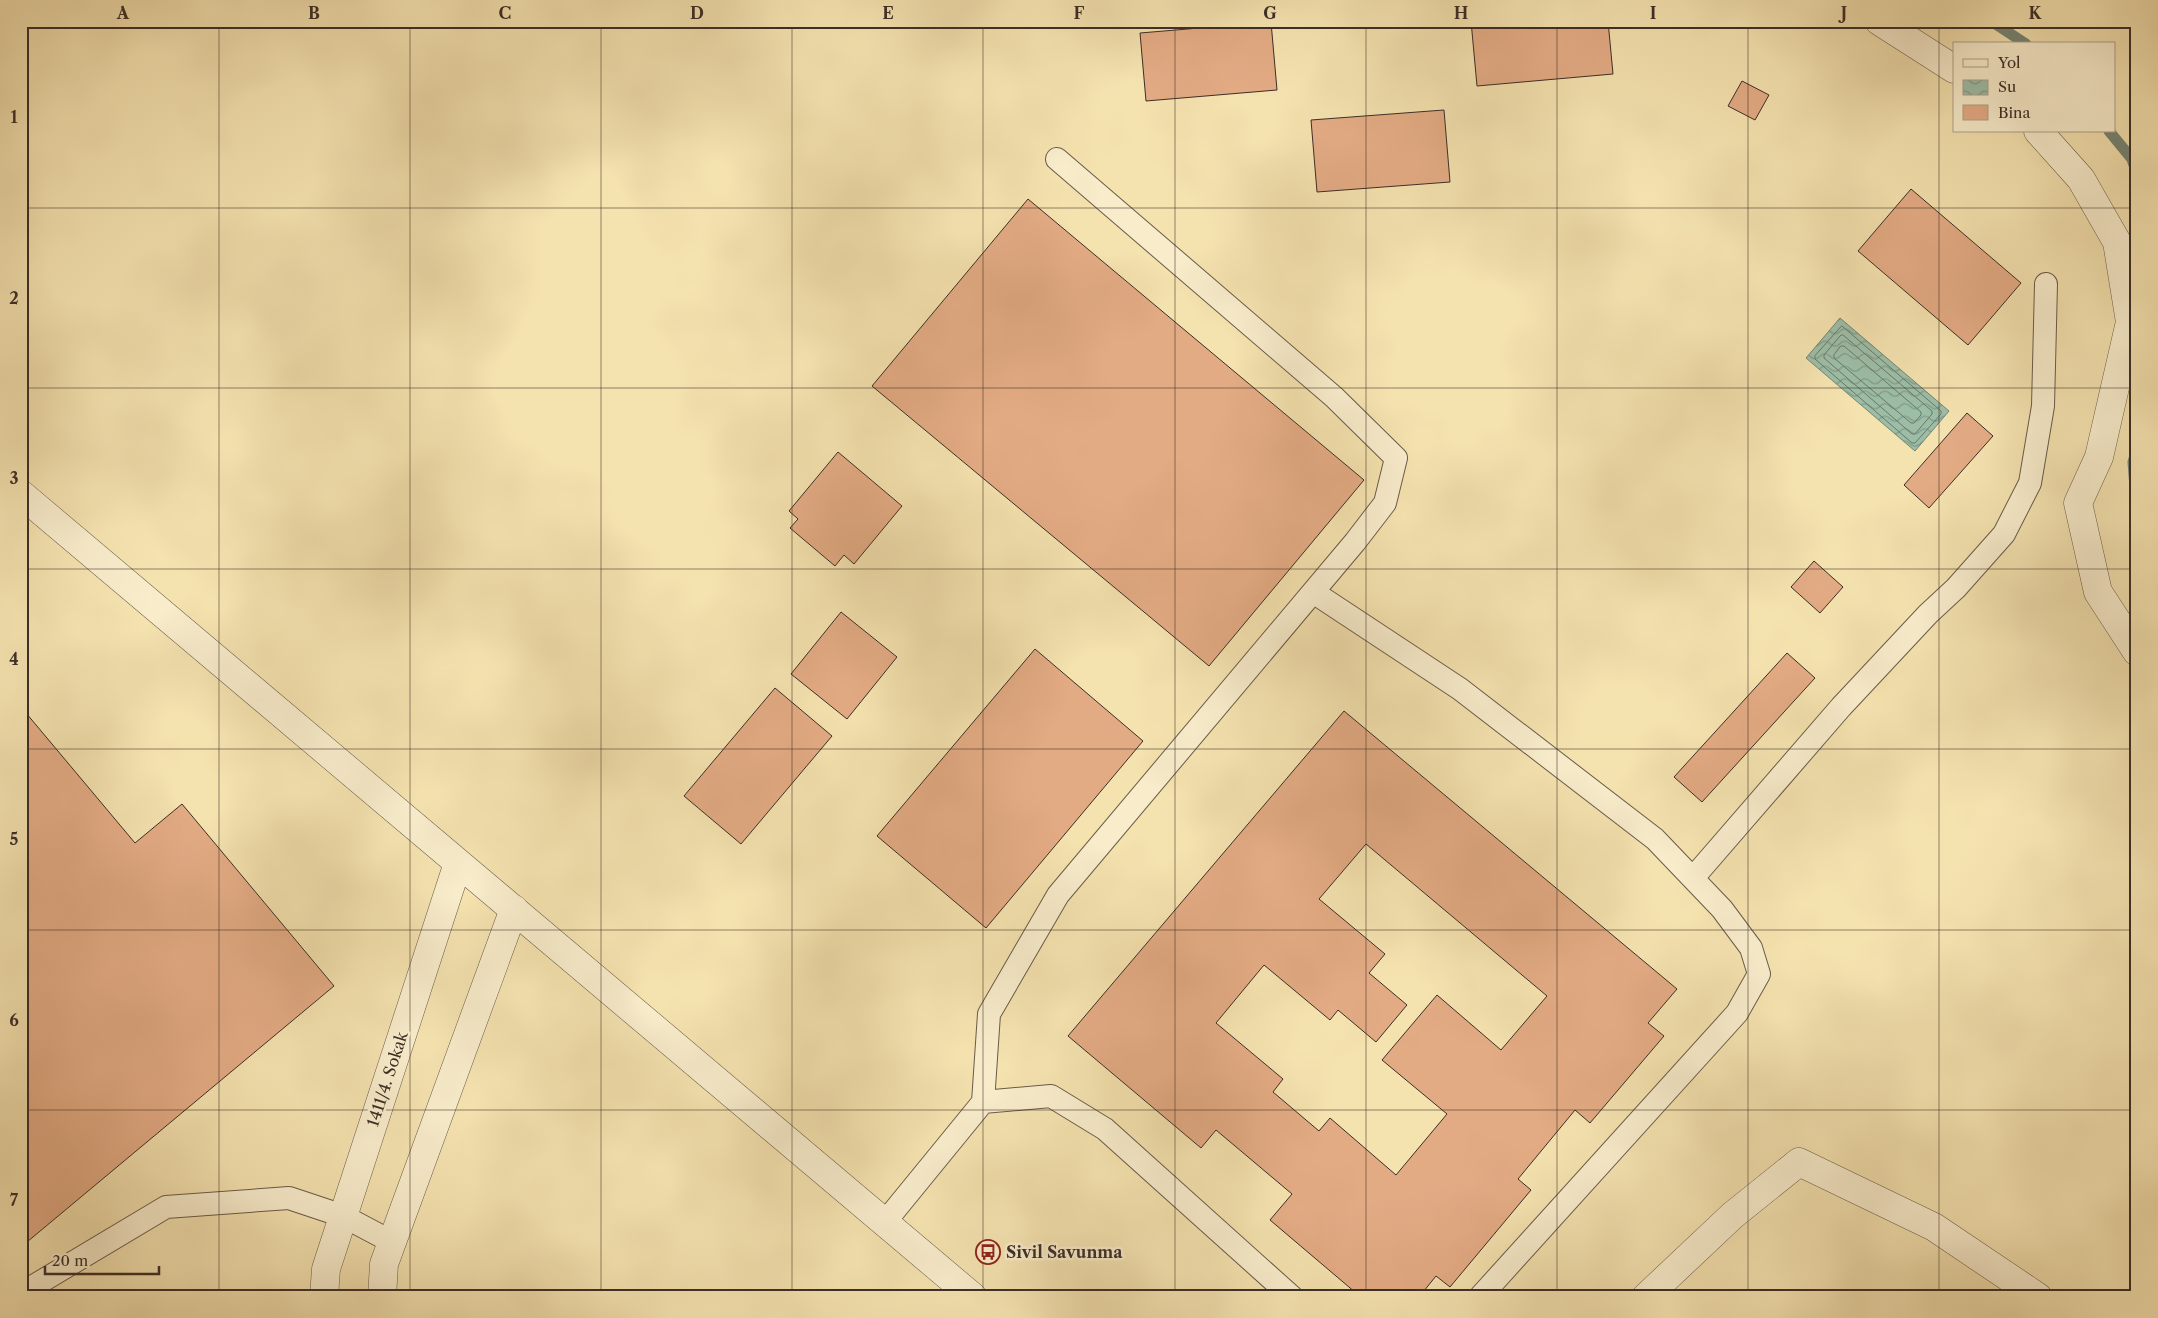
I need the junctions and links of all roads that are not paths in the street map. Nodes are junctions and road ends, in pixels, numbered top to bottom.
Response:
1 (1879, 21) edge
2 (1953, 68) edge
3 (2039, 132) edge
4 (1057, 159) dead end
5 (2046, 284) dead end
6 (21, 494) edge
7 (1313, 592) junction
8 (2137, 652) edge
9 (458, 863) junction
10 (1694, 878) junction
11 (514, 910) junction
12 (983, 1102) junction
13 (343, 1216) junction
14 (885, 1222) junction
15 (392, 1242) junction
16 (21, 1295) edge
17 (324, 1297) edge
18 (382, 1297) edge
19 (973, 1297) edge
20 (1292, 1297) edge
21 (1480, 1297) edge
22 (1646, 1297) edge
23 (2038, 1297) edge

1 - 2 street
3 - 8 street
4 - 7 lane
5 - 10 lane
6 - 9 street
7 - 10 lane
7 - 12 lane
9 - 11 street
9 - 13 street, 1411/4. Sokak
10 - 21 lane
11 - 14 street
11 - 15 street
12 - 14 lane
12 - 20 lane
13 - 15 lane
13 - 16 lane
13 - 17 street, 1411/4. Sokak
14 - 19 street
15 - 18 street
22 - 23 street

